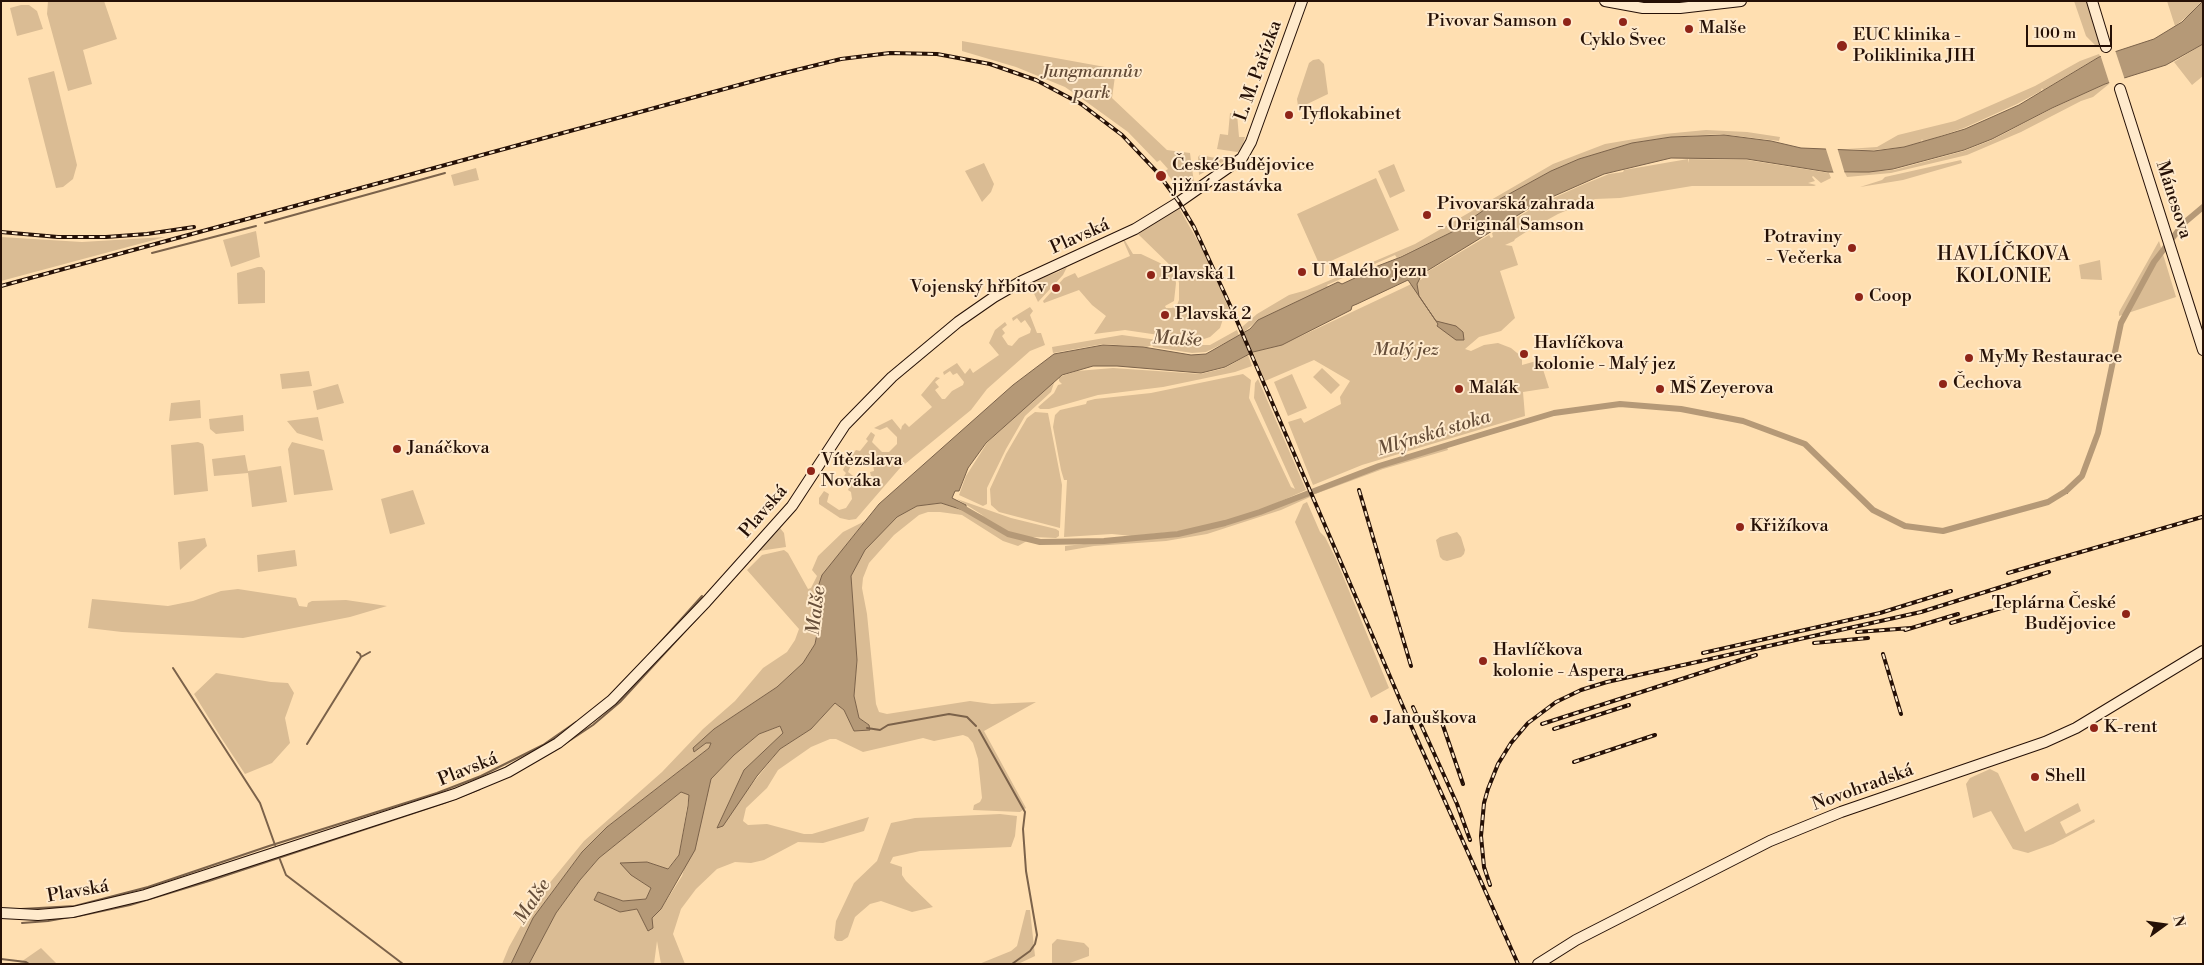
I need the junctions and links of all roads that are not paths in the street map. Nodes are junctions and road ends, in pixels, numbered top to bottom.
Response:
1 (1302, 1) edge
2 (1606, 1) edge
3 (1741, 1) edge
4 (2092, 1) edge
5 (2106, 47) dead end
6 (2120, 90) dead end
7 (1247, 151) joint
8 (2203, 350) edge
9 (2203, 651) edge
10 (1, 913) edge
11 (1538, 964) edge

1 - 7 street, L. M. Pařízka
2 - 3 street
4 - 5 street
6 - 8 street, Mánesova
7 - 10 street, Plavská
9 - 11 street, Novohradská

